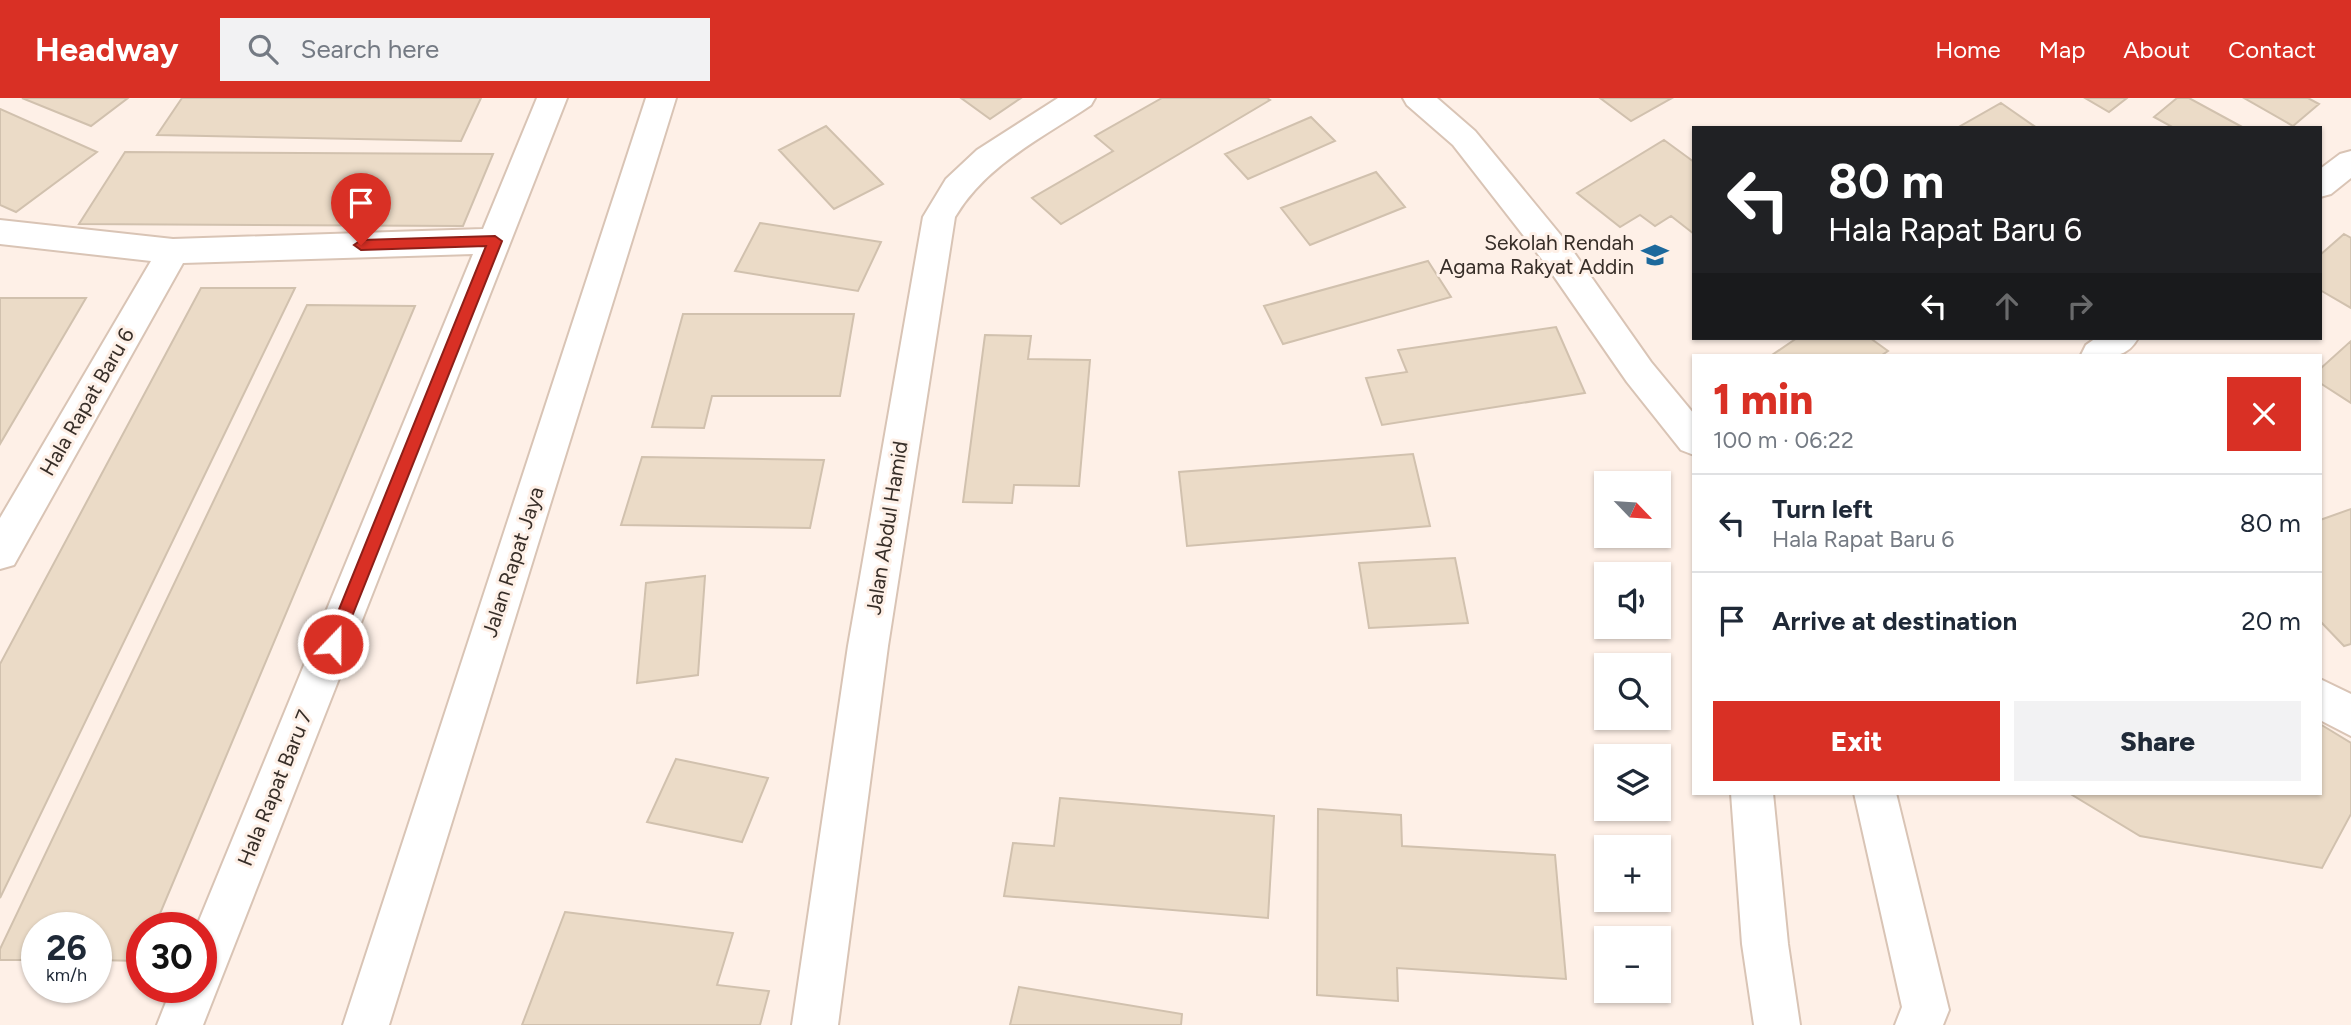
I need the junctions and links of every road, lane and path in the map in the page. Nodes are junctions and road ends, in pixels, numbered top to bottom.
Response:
1 (552, 98) edge
2 (661, 98) edge
3 (1080, 98) edge
4 (1418, 98) edge
5 (2351, 162) edge
6 (2322, 184) edge
7 (0, 232) edge
8 (495, 241) junction
9 (173, 251) junction
10 (2118, 340) edge
11 (2099, 354) edge
12 (1692, 438) edge
13 (0, 553) edge
14 (2322, 698) edge
15 (2351, 717) edge
16 (1752, 795) edge
17 (1875, 795) edge
18 (217, 932) edge
19 (189, 1003) edge
20 (180, 1025) edge
21 (366, 1025) edge
22 (815, 1025) edge
23 (1777, 1025) edge
24 (1918, 1025) edge

1 - 8 street, Hala Rapat Baru 7
2 - 21 street, Jalan Rapat Jaya
3 - 22 street, Jalan Abdul Hamid
4 - 12 street
5 - 6 street
7 - 9 street
8 - 9 street
8 - 18 street, Hala Rapat Baru 7
9 - 13 street, Hala Rapat Baru 6
10 - 11 street
14 - 15 street
16 - 23 street
17 - 24 street
19 - 20 street

